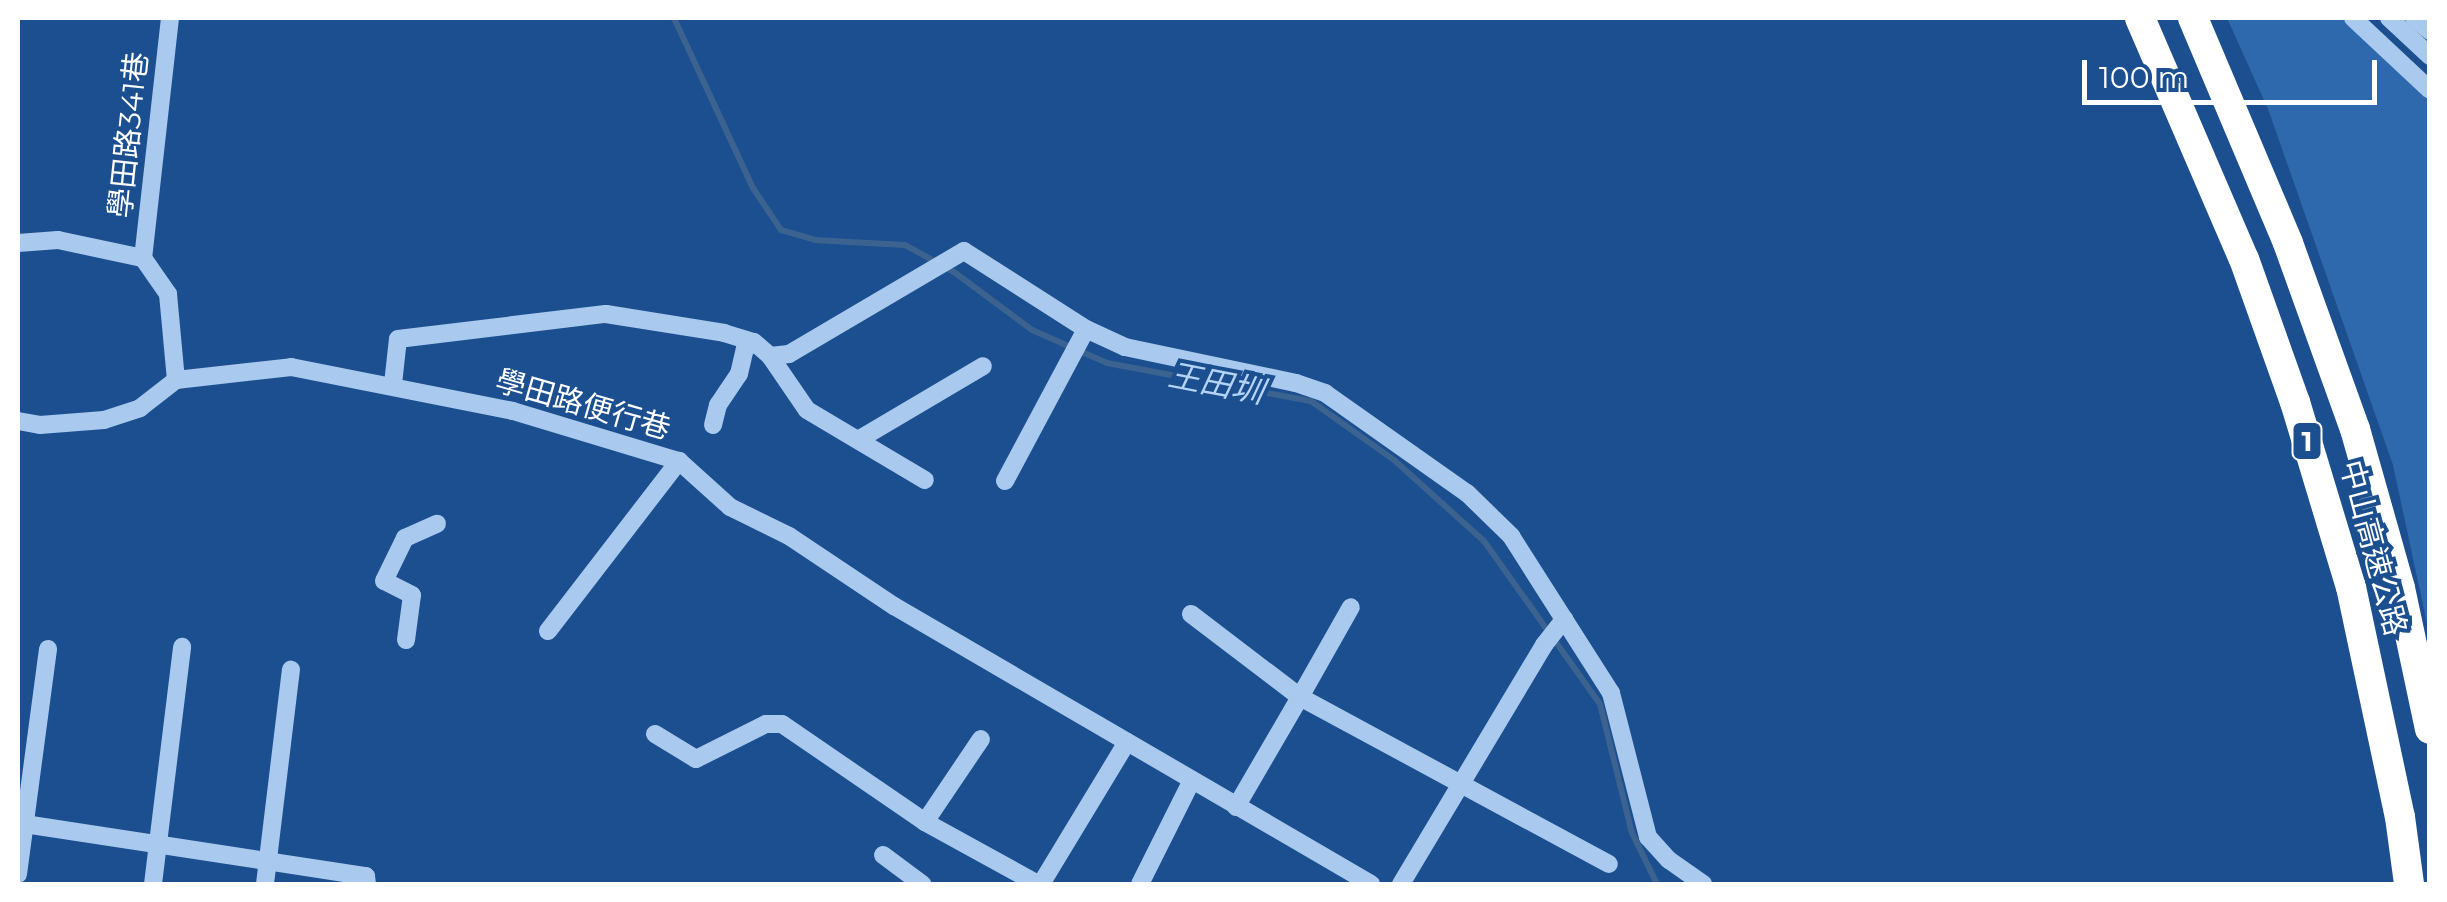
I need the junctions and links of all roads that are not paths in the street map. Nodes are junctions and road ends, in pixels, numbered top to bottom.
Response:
1 (170, 18) edge
2 (2140, 18) edge
3 (2192, 18) edge
4 (2353, 18) edge
5 (2368, 18) edge
6 (2388, 18) edge
7 (2414, 18) edge
8 (2430, 31) edge
9 (2430, 56) edge
10 (2430, 76) edge
11 (2430, 90) edge
12 (18, 243) edge
13 (143, 258) junction
14 (1086, 329) junction
15 (754, 342) junction
16 (770, 356) junction
17 (984, 366) dead end
18 (176, 380) junction
19 (393, 384) junction
20 (18, 421) edge
21 (712, 425) dead end
22 (858, 440) junction
23 (680, 461) junction
24 (925, 480) dead end
25 (1005, 481) dead end
26 (437, 524) dead end
27 (1351, 607) dead end
28 (1191, 614) dead end
29 (1564, 619) junction
30 (548, 631) dead end
31 (406, 640) dead end
32 (182, 648) dead end
33 (48, 649) dead end
34 (291, 670) dead end
35 (1300, 698) junction
36 (2430, 729) edge
37 (655, 734) dead end
38 (981, 738) dead end
39 (1128, 742) junction
40 (1190, 782) junction
41 (1462, 785) junction
42 (1236, 807) junction
43 (925, 822) junction
44 (21, 824) edge
45 (158, 845) junction
46 (883, 855) dead end
47 (268, 862) junction
48 (1609, 864) dead end
49 (18, 874) edge
50 (1146, 883) edge
51 (153, 884) edge
52 (265, 884) edge
53 (367, 884) edge
54 (922, 884) edge
55 (1040, 884) edge
56 (1371, 884) edge
57 (1401, 884) edge
58 (1704, 884) edge
59 (2409, 884) edge

1 - 13 street, 學田路341巷
2 - 59 highway, 中山高速公路 / 1
3 - 36 highway, 中山高速公路 / 1
4 - 11 street
5 - 10 street
6 - 9 street
7 - 8 street
12 - 13 street, 學田路341巷
13 - 18 street, 學田路341巷
14 - 16 street
14 - 25 street
14 - 29 street
15 - 16 street
15 - 19 street
15 - 21 street
16 - 22 street
17 - 22 street
18 - 19 street, 學田路便行巷
18 - 20 street, 學田路便行巷
19 - 23 street, 學田路便行巷
22 - 24 street
23 - 30 street
23 - 39 street, 學田路便行巷
26 - 31 street
27 - 35 street
28 - 35 street
29 - 41 street
29 - 58 street
32 - 45 street
33 - 44 street
34 - 47 street
35 - 41 street
35 - 42 street
37 - 43 street
38 - 43 street
39 - 40 street, 學田路便行巷
39 - 55 street
40 - 42 street, 學田路便行巷
40 - 50 street
41 - 48 street
41 - 57 street
42 - 56 street, 學田路便行巷
43 - 55 street
44 - 45 street
44 - 49 street
45 - 47 street
45 - 51 street
46 - 54 street
47 - 52 street
47 - 53 street

